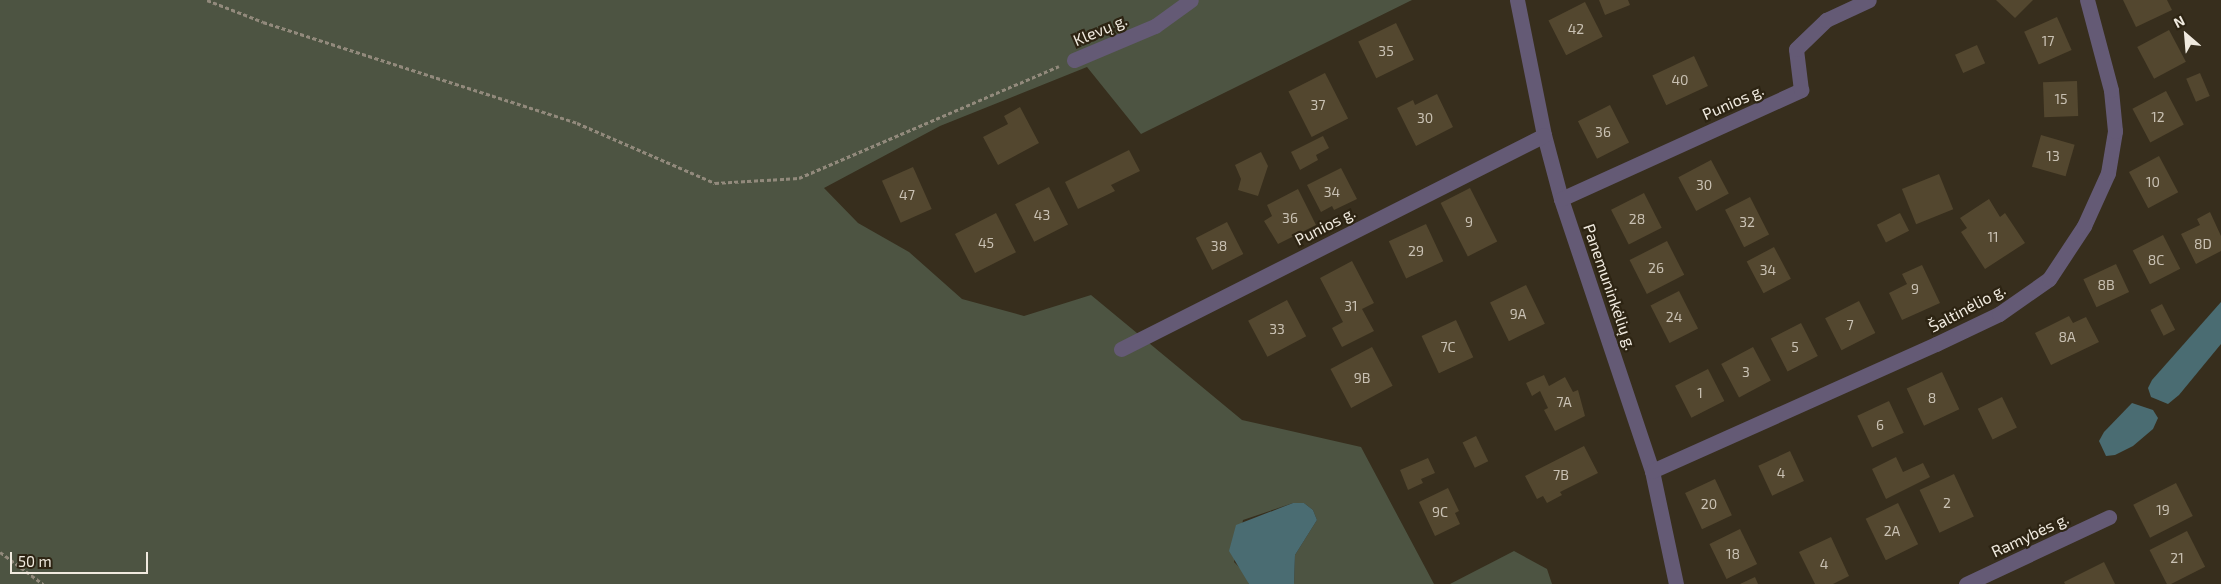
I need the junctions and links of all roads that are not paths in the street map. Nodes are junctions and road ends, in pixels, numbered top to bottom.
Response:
1 (1191, 0) edge
2 (1517, 0) edge
3 (1869, 0) edge
4 (2087, 0) edge
5 (1074, 60) road end
6 (1544, 135) junction
7 (1561, 199) junction
8 (1122, 349) dead end
9 (1652, 471) junction
10 (2109, 517) dead end
11 (1676, 584) edge
12 (1966, 584) edge

1 - 5 street, Klevų g.
2 - 6 street, Panemuninkėlių g.
3 - 7 street, Punios g.
4 - 9 street, Šaltinėlio g.
6 - 7 street, Panemuninkėlių g.
6 - 8 street, Punios g.
7 - 9 street, Panemuninkėlių g.
9 - 11 street, Panemuninkėlių g.
10 - 12 street, Ramybės g.

